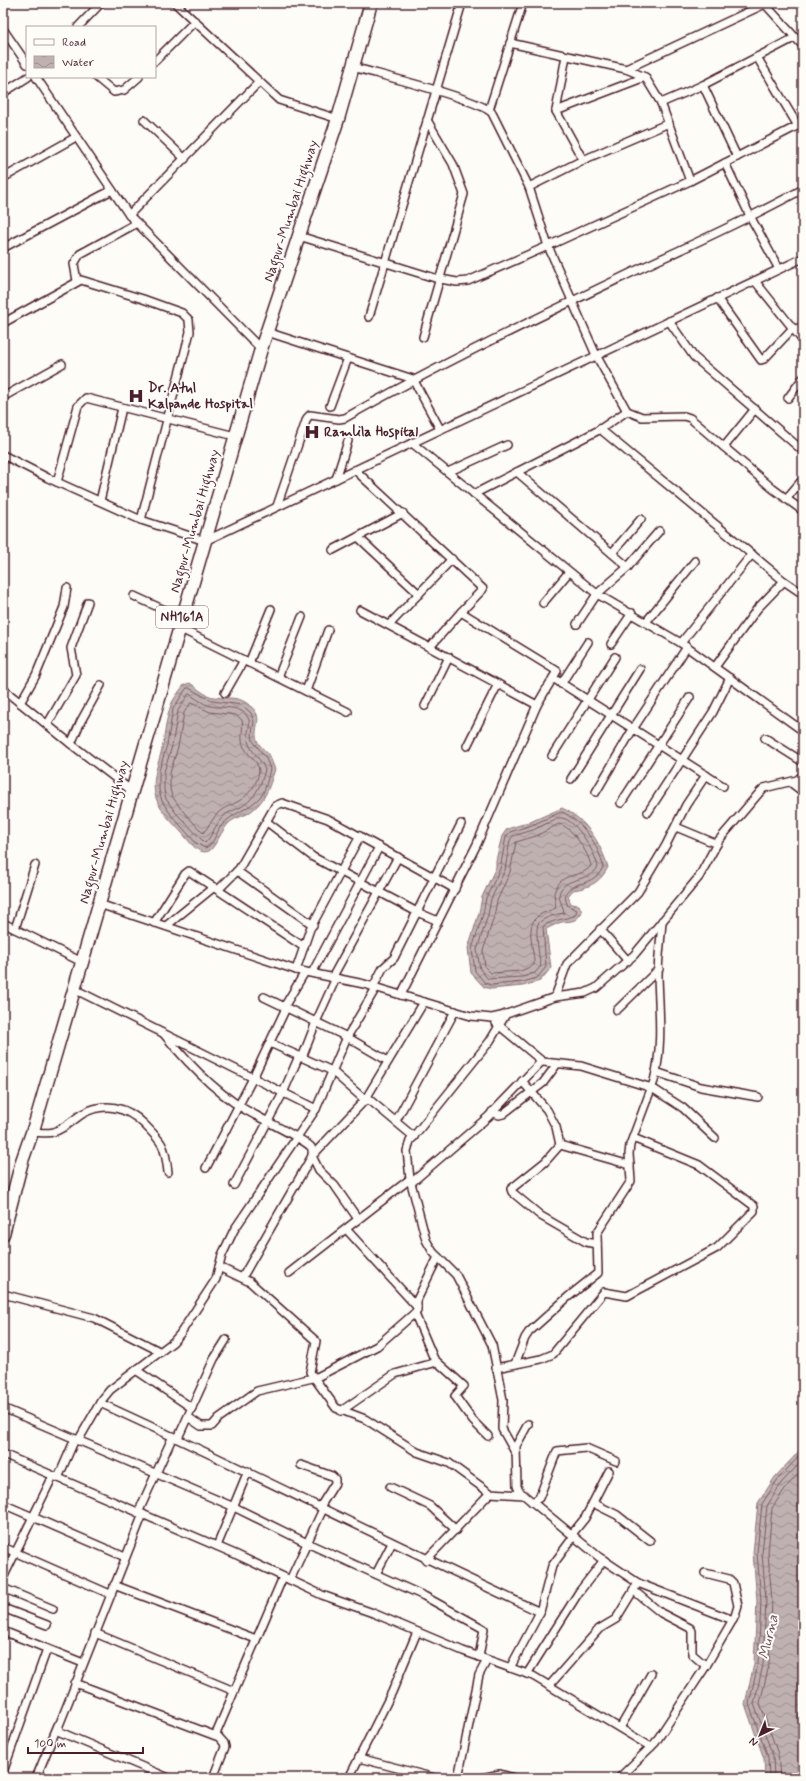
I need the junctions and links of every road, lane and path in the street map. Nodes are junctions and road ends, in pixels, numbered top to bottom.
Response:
1 (102, 3) edge
2 (175, 3) edge
3 (371, 3) edge
4 (462, 3) edge
5 (523, 3) edge
6 (765, 4) edge
7 (195, 21) junction
8 (79, 26) edge
9 (3, 29) edge
10 (794, 38) junction
11 (510, 43) junction
12 (803, 46) edge
13 (566, 56) junction
14 (757, 57) junction
15 (156, 60) edge
16 (26, 63) edge
17 (353, 67) junction
18 (626, 69) junction
19 (645, 77) junction
20 (26, 78) edge
21 (37, 78) edge
22 (97, 78) edge
23 (138, 78) edge
24 (259, 82) junction
25 (703, 85) junction
26 (436, 91) junction
27 (3, 93) edge
28 (661, 103) junction
29 (489, 110) junction
30 (556, 111) junction
31 (144, 120) dead end
32 (338, 120) junction
33 (427, 120) junction
34 (670, 123) junction
35 (800, 124) edge
36 (76, 137) junction
37 (737, 157) junction
38 (185, 159) junction
39 (583, 160) junction
40 (725, 163) junction
41 (3, 178) edge
42 (690, 181) junction
43 (529, 187) junction
44 (803, 189) edge
45 (112, 190) junction
46 (129, 215) junction
47 (750, 216) junction
48 (137, 223) junction
49 (299, 236) junction
50 (548, 246) junction
51 (3, 248) edge
52 (803, 258) edge
53 (384, 263) junction
54 (779, 270) junction
55 (440, 279) junction
56 (77, 281) junction
57 (755, 281) junction
58 (718, 298) junction
59 (571, 301) junction
60 (369, 317) dead end
61 (669, 321) junction
62 (3, 323) edge
63 (803, 326) edge
64 (794, 329) junction
65 (267, 332) junction
66 (424, 337) dead end
67 (803, 341) edge
68 (261, 349) junction
69 (596, 355) junction
70 (348, 358) junction
71 (62, 364) dead end
72 (803, 378) edge
73 (413, 379) junction
74 (3, 397) edge
75 (788, 398) dead end
76 (330, 406) dead end
77 (122, 408) junction
78 (755, 409) junction
79 (627, 410) junction
80 (167, 418) junction
81 (600, 429) junction
82 (440, 430) junction
83 (235, 436) junction
84 (348, 441) dead end
85 (412, 443) junction
86 (507, 444) dead end
87 (724, 447) junction
88 (803, 451) edge
89 (3, 455) edge
90 (355, 470) junction
91 (448, 472) junction
92 (517, 472) junction
93 (336, 479) junction
94 (803, 479) edge
95 (57, 482) junction
96 (474, 494) junction
97 (786, 499) junction
98 (100, 501) junction
99 (277, 506) junction
100 (803, 511) edge
101 (403, 513) junction
102 (641, 519) dead end
103 (141, 520) junction
104 (659, 530) dead end
105 (358, 536) junction
106 (205, 541) junction
107 (333, 550) dead end
108 (612, 553) junction
109 (752, 554) junction
110 (452, 559) junction
111 (695, 561) dead end
112 (628, 567) junction
113 (569, 572) junction
114 (784, 581) junction
115 (67, 588) dead end
116 (419, 594) junction
117 (597, 594) junction
118 (803, 594) edge
119 (134, 596) dead end
120 (88, 602) dead end
121 (544, 603) dead end
122 (271, 608) dead end
123 (360, 610) dead end
124 (461, 612) junction
125 (632, 614) junction
126 (302, 617) dead end
127 (646, 622) junction
128 (181, 623) junction
129 (577, 624) dead end
130 (389, 625) junction
131 (328, 630) dead end
132 (588, 642) dead end
133 (611, 644) dead end
134 (684, 645) junction
135 (430, 647) junction
136 (449, 657) junction
137 (615, 657) dead end
138 (247, 662) junction
139 (715, 667) junction
140 (640, 669) dead end
141 (278, 677) junction
142 (552, 678) junction
143 (730, 678) junction
144 (498, 684) junction
145 (561, 684) junction
146 (101, 685) dead end
147 (3, 689) edge
148 (306, 691) junction
149 (225, 693) dead end
150 (690, 697) dead end
151 (587, 700) junction
152 (20, 703) junction
153 (537, 705) junction
154 (425, 706) dead end
155 (348, 712) dead end
156 (610, 715) junction
157 (47, 725) junction
158 (633, 729) junction
159 (803, 731) edge
160 (765, 738) dead end
161 (71, 744) junction
162 (658, 745) junction
163 (467, 746) dead end
164 (552, 756) dead end
165 (682, 760) junction
166 (803, 762) edge
167 (706, 775) junction
168 (803, 775) edge
169 (571, 779) dead end
170 (790, 782) junction
171 (723, 786) dead end
172 (132, 791) junction
173 (596, 792) dead end
174 (803, 792) edge
175 (622, 803) dead end
176 (648, 812) dead end
177 (266, 822) junction
178 (461, 824) dead end
179 (676, 827) junction
180 (360, 836) junction
181 (717, 844) junction
182 (380, 847) junction
183 (398, 857) junction
184 (34, 865) dead end
185 (237, 871) junction
186 (341, 871) junction
187 (434, 876) junction
188 (360, 882) junction
189 (216, 889) junction
190 (455, 889) junction
191 (379, 892) junction
192 (99, 904) junction
193 (417, 912) junction
194 (438, 921) junction
195 (662, 921) junction
196 (3, 923) edge
197 (154, 923) junction
198 (312, 925) junction
199 (166, 926) junction
200 (15, 929) junction
201 (600, 929) junction
202 (304, 947) junction
203 (628, 961) junction
204 (82, 962) junction
205 (659, 969) junction
206 (296, 970) junction
207 (308, 973) junction
208 (334, 978) junction
209 (375, 987) junction
210 (74, 990) junction
211 (401, 995) junction
212 (264, 997) dead end
213 (555, 997) junction
214 (424, 1002) junction
215 (285, 1008) junction
216 (617, 1010) dead end
217 (456, 1011) junction
218 (506, 1014) junction
219 (488, 1018) junction
220 (316, 1022) junction
221 (499, 1027) junction
222 (164, 1034) junction
223 (347, 1037) junction
224 (270, 1043) junction
225 (301, 1057) junction
226 (388, 1061) junction
227 (542, 1061) junction
228 (557, 1064) junction
229 (332, 1071) junction
230 (656, 1072) junction
231 (253, 1078) junction
232 (522, 1081) junction
233 (652, 1088) junction
234 (532, 1092) junction
235 (283, 1093) junction
236 (758, 1097) dead end
237 (365, 1100) junction
238 (238, 1107) junction
239 (316, 1109) junction
240 (492, 1112) junction
241 (396, 1121) junction
242 (268, 1122) junction
243 (32, 1132) junction
244 (414, 1137) junction
245 (296, 1138) junction
246 (633, 1138) junction
247 (715, 1138) dead end
248 (560, 1145) junction
249 (312, 1156) junction
250 (630, 1165) junction
251 (206, 1168) dead end
252 (168, 1172) dead end
253 (410, 1181) junction
254 (234, 1185) dead end
255 (358, 1219) junction
256 (346, 1229) junction
257 (3, 1234) edge
258 (598, 1244) junction
259 (438, 1257) junction
260 (219, 1267) junction
261 (289, 1273) dead end
262 (242, 1278) junction
263 (3, 1294) edge
264 (416, 1310) junction
265 (226, 1340) dead end
266 (161, 1352) junction
267 (437, 1362) junction
268 (515, 1364) junction
269 (496, 1368) junction
270 (136, 1370) junction
271 (313, 1378) junction
272 (100, 1403) junction
273 (3, 1408) edge
274 (192, 1408) junction
275 (342, 1411) junction
276 (188, 1417) junction
277 (528, 1424) dead end
278 (488, 1436) dead end
279 (176, 1437) junction
280 (77, 1440) junction
281 (515, 1452) junction
282 (3, 1454) edge
283 (616, 1461) dead end
284 (301, 1465) dead end
285 (248, 1471) junction
286 (609, 1471) dead end
287 (155, 1474) junction
288 (55, 1477) junction
289 (390, 1487) dead end
290 (490, 1492) junction
291 (524, 1495) junction
292 (532, 1502) junction
293 (593, 1503) junction
294 (3, 1504) edge
295 (234, 1507) junction
296 (322, 1508) junction
297 (140, 1513) junction
298 (33, 1516) junction
299 (456, 1530) junction
300 (573, 1535) junction
301 (650, 1541) dead end
302 (307, 1543) junction
303 (392, 1543) junction
304 (217, 1546) junction
305 (3, 1547) edge
306 (15, 1552) junction
307 (125, 1557) junction
308 (426, 1560) junction
309 (604, 1560) junction
310 (705, 1573) dead end
311 (376, 1574) junction
312 (3, 1578) edge
313 (286, 1578) junction
314 (638, 1583) junction
315 (114, 1585) junction
316 (3, 1588) edge
317 (633, 1590) junction
318 (110, 1594) junction
319 (3, 1608) edge
320 (53, 1609) dead end
321 (540, 1612) junction
322 (733, 1620) junction
323 (47, 1625) dead end
324 (3, 1631) edge
325 (417, 1632) junction
326 (95, 1633) junction
327 (256, 1639) junction
328 (47, 1648) junction
329 (479, 1657) junction
330 (487, 1660) junction
331 (83, 1663) junction
332 (706, 1666) junction
333 (510, 1668) junction
334 (527, 1674) junction
335 (651, 1674) dead end
336 (75, 1683) junction
337 (549, 1686) junction
338 (234, 1691) junction
339 (58, 1725) junction
340 (620, 1728) junction
341 (216, 1736) junction
342 (651, 1747) junction
343 (359, 1758) junction
344 (3, 1772) edge
345 (410, 1775) edge
346 (36, 1778) edge
347 (169, 1778) edge
348 (214, 1778) edge
349 (349, 1778) edge
350 (435, 1778) edge
351 (458, 1778) edge
352 (482, 1778) edge
353 (514, 1778) edge
354 (619, 1778) edge

1 - 8 street
2 - 7 street
3 - 17 highway, Nagpur-Mumbai Highway / NH161A
4 - 26 street
5 - 11 street
6 - 10 street
6 - 18 street
7 - 15 street
7 - 24 street
9 - 16 street
10 - 12 street
10 - 14 street
11 - 13 street
11 - 29 street
13 - 18 street
13 - 30 street
14 - 25 street
14 - 35 street
17 - 26 street
17 - 32 highway, Nagpur-Mumbai Highway / NH161A
18 - 19 street
19 - 28 street
19 - 30 street
20 - 27 street
21 - 36 street
22 - 23 street
24 - 32 street
24 - 38 street
25 - 28 street
25 - 37 street
26 - 29 street
26 - 33 street
28 - 34 street
29 - 43 street
30 - 39 street
31 - 38 street
32 - 49 highway, Nagpur-Mumbai Highway / NH161A
33 - 53 street
33 - 55 street
34 - 39 street
34 - 42 street
35 - 37 street
36 - 41 street
36 - 45 street
37 - 40 street
38 - 46 street
39 - 43 street
40 - 42 street
40 - 47 street
42 - 50 street
43 - 50 street
44 - 47 street
45 - 46 street
45 - 51 street
46 - 48 street
47 - 54 street
47 - 59 street
48 - 56 street
48 - 68 street
49 - 53 street
49 - 65 highway, Nagpur-Mumbai Highway / NH161A
50 - 55 street
50 - 59 street
52 - 54 street
53 - 55 street
53 - 60 street
54 - 57 street
55 - 66 street
56 - 62 street
56 - 80 street
57 - 58 street
57 - 64 street
58 - 61 street
58 - 64 street
59 - 69 street
59 - 73 street
61 - 69 street
61 - 78 street
63 - 64 street
64 - 67 street
65 - 68 highway, Nagpur-Mumbai Highway / NH161A
65 - 70 street
68 - 83 highway, Nagpur-Mumbai Highway / NH161A
69 - 79 street
69 - 82 street
70 - 73 street
70 - 76 street
71 - 74 street
72 - 75 street
73 - 82 street
73 - 99 street
77 - 80 street
77 - 95 street
77 - 98 street
78 - 87 street
78 - 88 street
79 - 81 street
79 - 87 street
80 - 83 street
80 - 103 street
81 - 92 street
81 - 109 street
82 - 85 street
83 - 106 highway, Nagpur-Mumbai Highway / NH161A
84 - 93 street
85 - 90 street
85 - 91 street
86 - 91 street
87 - 97 street
89 - 95 street
90 - 93 street
90 - 101 street
91 - 96 street
92 - 96 street
92 - 108 street
93 - 99 street
94 - 97 street
95 - 98 street
96 - 113 street
97 - 100 street
98 - 103 street
99 - 106 street
101 - 105 street
101 - 110 street
102 - 108 street
103 - 106 street
104 - 112 street
105 - 107 street
105 - 116 street
106 - 128 highway, Nagpur-Mumbai Highway / NH161A
108 - 112 street
109 - 114 street
109 - 134 street
110 - 116 street
110 - 124 street
111 - 127 street
112 - 117 street
113 - 117 street
113 - 121 street
114 - 118 street
114 - 139 street
115 - 152 street
116 - 130 street
117 - 125 street
117 - 129 street
119 - 128 street
120 - 157 street
122 - 138 street
123 - 130 street
124 - 135 street
124 - 142 street
125 - 127 street
125 - 133 street
126 - 141 street
127 - 134 street
128 - 138 street
128 - 172 highway, Nagpur-Mumbai Highway / NH161A
130 - 135 street
131 - 148 street
132 - 145 street
134 - 139 street
134 - 158 street
135 - 136 street
136 - 144 street
136 - 154 street
137 - 151 street
138 - 141 street
138 - 149 street
139 - 143 street
140 - 156 street
141 - 148 street
142 - 145 street
142 - 153 street
143 - 159 street
143 - 165 street
144 - 153 street
144 - 163 street
145 - 151 street
146 - 161 street
147 - 152 street
148 - 155 street
150 - 162 street
151 - 156 street
151 - 164 street
152 - 157 street
153 - 190 street
156 - 158 street
156 - 169 street
157 - 161 street
158 - 162 street
158 - 173 street
160 - 166 street
161 - 172 street
162 - 165 street
162 - 175 street
165 - 167 street
165 - 176 street
167 - 171 street
167 - 179 street
168 - 170 street
170 - 174 street
170 - 181 street
172 - 192 highway, Nagpur-Mumbai Highway / NH161A
177 - 180 street
177 - 185 street
177 - 186 street
178 - 187 street
179 - 181 street
179 - 201 street
180 - 182 street
180 - 186 street
181 - 195 street
182 - 183 street
182 - 188 street
183 - 187 street
183 - 191 street
184 - 200 street
185 - 189 street
185 - 198 street
186 - 188 street
186 - 198 street
187 - 190 street
187 - 193 street
188 - 191 street
188 - 207 street
189 - 197 street
189 - 199 street
189 - 202 street
190 - 194 street
191 - 193 street
191 - 208 street
192 - 197 street
192 - 204 highway, Nagpur-Mumbai Highway / NH161A
193 - 194 street
193 - 209 street
194 - 211 street
195 - 203 street
195 - 205 street
196 - 200 street
197 - 199 street
198 - 202 street
199 - 206 street
200 - 204 street
201 - 203 street
201 - 213 street
202 - 206 street
203 - 213 street
204 - 210 highway, Nagpur-Mumbai Highway / NH161A
205 - 216 street
205 - 230 street
206 - 207 street
207 - 208 street
207 - 215 street
208 - 209 street
208 - 220 street
209 - 211 street
209 - 223 street
210 - 222 street
210 - 243 highway, Nagpur-Mumbai Highway / NH161A
211 - 214 street
212 - 215 street
213 - 218 street
214 - 217 street
214 - 226 street
215 - 220 street
215 - 224 street
217 - 219 street
217 - 241 street
218 - 219 street
218 - 221 street
219 - 221 street
220 - 223 street
220 - 225 street
221 - 227 street
221 - 244 street
222 - 231 street
222 - 238 street
223 - 226 street
223 - 229 street
224 - 225 street
224 - 231 street
225 - 229 street
225 - 235 street
226 - 237 street
227 - 228 street
227 - 232 street
228 - 233 street
228 - 234 street
229 - 237 street
229 - 239 street
230 - 233 street
230 - 236 street
231 - 235 street
231 - 238 street
232 - 234 street
232 - 240 street
233 - 246 street
233 - 247 street
234 - 240 street
234 - 248 street
235 - 239 street
235 - 242 street
237 - 241 street
237 - 249 street
238 - 242 street
238 - 251 street
239 - 245 street
240 - 253 street
241 - 244 street
242 - 245 street
242 - 254 street
243 - 252 street
243 - 257 highway, Nagpur-Mumbai Highway / NH161A
244 - 253 street
245 - 249 street
245 - 260 street
246 - 250 street
246 - 268 street
248 - 250 street
248 - 258 street
249 - 255 street
249 - 262 street
250 - 258 street
253 - 255 street
253 - 259 street
255 - 256 street
256 - 261 street
256 - 264 street
258 - 268 street
259 - 264 street
259 - 269 street
260 - 262 street
260 - 266 street
262 - 271 street
263 - 266 street
264 - 267 street
264 - 271 street
265 - 274 street
266 - 270 street
267 - 275 street
267 - 278 street
268 - 269 street
269 - 281 street
270 - 272 street
270 - 274 street
271 - 275 street
271 - 276 street
272 - 279 street
272 - 280 street
273 - 280 street
274 - 276 street
275 - 290 street
276 - 279 street
277 - 281 street
279 - 285 street
279 - 287 street
280 - 287 street
280 - 288 street
281 - 291 street
282 - 288 street
283 - 292 street
284 - 296 street
285 - 295 street
285 - 296 street
286 - 293 street
287 - 295 street
287 - 297 street
288 - 297 street
288 - 298 street
289 - 299 street
290 - 291 street
290 - 299 street
291 - 292 street
292 - 300 street
293 - 300 street
293 - 301 street
294 - 298 street
295 - 302 street
295 - 304 street
296 - 302 street
296 - 303 street
297 - 304 street
297 - 307 street
298 - 306 street
298 - 307 street
299 - 308 street
300 - 309 street
300 - 321 street
302 - 311 street
302 - 313 street
303 - 308 street
303 - 311 street
304 - 313 street
305 - 306 street
306 - 312 street
306 - 318 street
307 - 315 street
308 - 321 street
309 - 314 street
309 - 334 street
310 - 322 street
311 - 329 street
313 - 325 street
313 - 327 street
314 - 317 street
314 - 322 street
315 - 318 street
315 - 327 street
316 - 320 street
317 - 332 street
317 - 337 street
318 - 326 street
319 - 323 street
321 - 333 street
322 - 332 street
324 - 328 street
325 - 329 street
325 - 343 street
326 - 331 street
326 - 338 street
327 - 338 street
328 - 331 street
328 - 344 street
329 - 330 street
330 - 333 street
330 - 351 street
331 - 336 street
332 - 342 street
333 - 334 street
334 - 337 street
335 - 340 street
336 - 339 street
336 - 341 street
337 - 340 street
338 - 341 street
339 - 346 street
339 - 347 street
340 - 342 street
341 - 348 street
342 - 354 street
343 - 345 street
343 - 349 street
345 - 350 street
352 - 353 street

